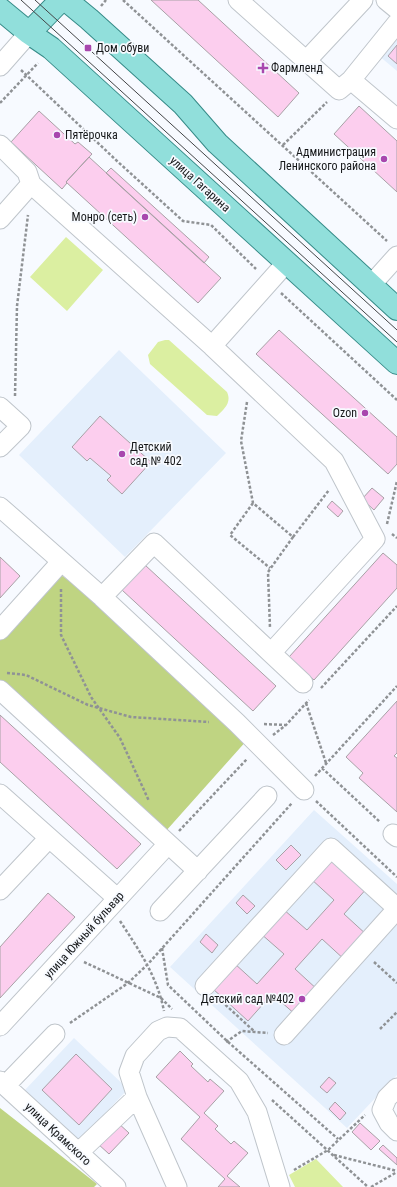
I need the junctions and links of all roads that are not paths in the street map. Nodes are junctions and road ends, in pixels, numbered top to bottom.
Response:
1 (61, 0) edge
2 (66, 0) edge
3 (238, 0) edge
4 (363, 0) edge
5 (386, 0) edge
6 (0, 9) edge
7 (397, 9) edge
8 (397, 23) edge
9 (29, 34) junction
10 (306, 61) junction
11 (4, 62) edge
12 (345, 85) junction
13 (397, 119) edge
14 (0, 145) edge
15 (32, 184) junction
16 (0, 219) edge
17 (394, 251) edge
18 (287, 262) junction
19 (371, 285) junction
20 (397, 309) edge
21 (212, 346) junction
22 (397, 363) edge
23 (8, 402) edge
24 (0, 447) edge
25 (2, 511) edge
26 (61, 562) junction
27 (102, 597) junction
28 (0, 630) edge
29 (271, 653) junction
30 (0, 690) edge
31 (310, 691) road end
32 (304, 790) road end
33 (0, 794) edge
34 (267, 796) dead end
35 (49, 838) junction
36 (168, 844) junction
37 (198, 871) junction
38 (0, 890) edge
39 (114, 902) junction
40 (397, 909) edge
41 (160, 912) dead end
42 (205, 986) road end
43 (0, 1026) edge
44 (55, 1034) road end
45 (284, 1034) road end
46 (3, 1083) edge
47 (392, 1093) edge
48 (137, 1097) junction
49 (397, 1131) edge
50 (78, 1153) junction
51 (279, 1183) edge
52 (116, 1187) edge
53 (177, 1187) edge

1 - 9 main road
2 - 19 main road
3 - 10 street
4 - 10 street
5 - 7 street
6 - 9 main road, улица Гагарина
8 - 12 street
9 - 11 street
9 - 18 main road, улица Гагарина
10 - 12 street
12 - 13 street
14 - 15 street
15 - 16 street
15 - 21 street
17 - 19 street
18 - 21 street
18 - 22 main road, улица Гагарина
19 - 20 main road
21 - 29 street
23 - 24 street
25 - 26 street
26 - 27 street
26 - 28 street
27 - 29 street
27 - 32 street
29 - 31 street
30 - 36 street
33 - 35 street
34 - 37 street
35 - 38 street
35 - 39 street
36 - 37 street
36 - 39 street, улица Южный бульвар
37 - 41 street
39 - 43 street, улица Южный бульвар
40 - 42 street
40 - 45 street
44 - 46 street
46 - 50 street, улица Крамского
47 - 49 street
48 - 50 street
48 - 51 street
48 - 53 street
50 - 52 street, улица Крамского

